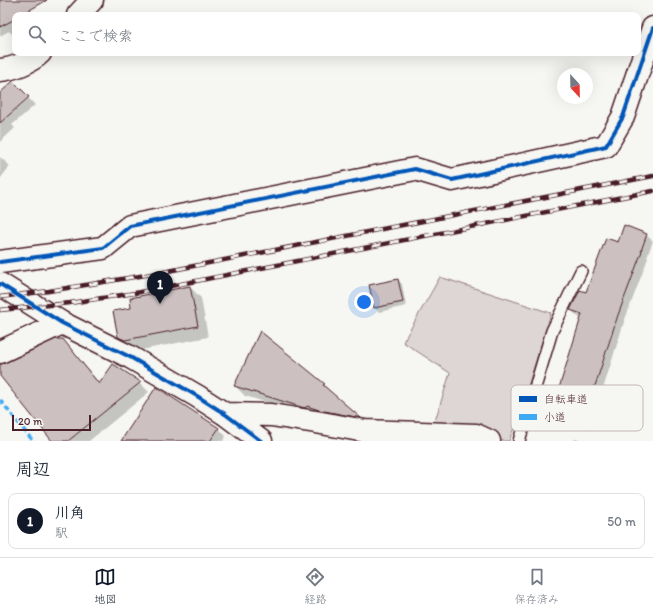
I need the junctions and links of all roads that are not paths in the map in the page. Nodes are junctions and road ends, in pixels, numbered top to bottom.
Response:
1 (92, 0) edge
2 (81, 12) edge
3 (653, 28) edge
4 (37, 56) edge
5 (0, 70) edge
6 (0, 262) edge
7 (581, 271) dead end
8 (0, 284) edge
9 (62, 323) junction
10 (0, 352) edge
11 (536, 385) edge
12 (225, 414) junction
13 (522, 431) edge
14 (261, 441) edge
15 (489, 441) edge
16 (519, 441) edge

1 - 2 street
3 - 6 street
4 - 5 street
7 - 11 lane
8 - 9 street
9 - 10 street
9 - 12 street
12 - 14 street
12 - 15 street
13 - 16 lane

